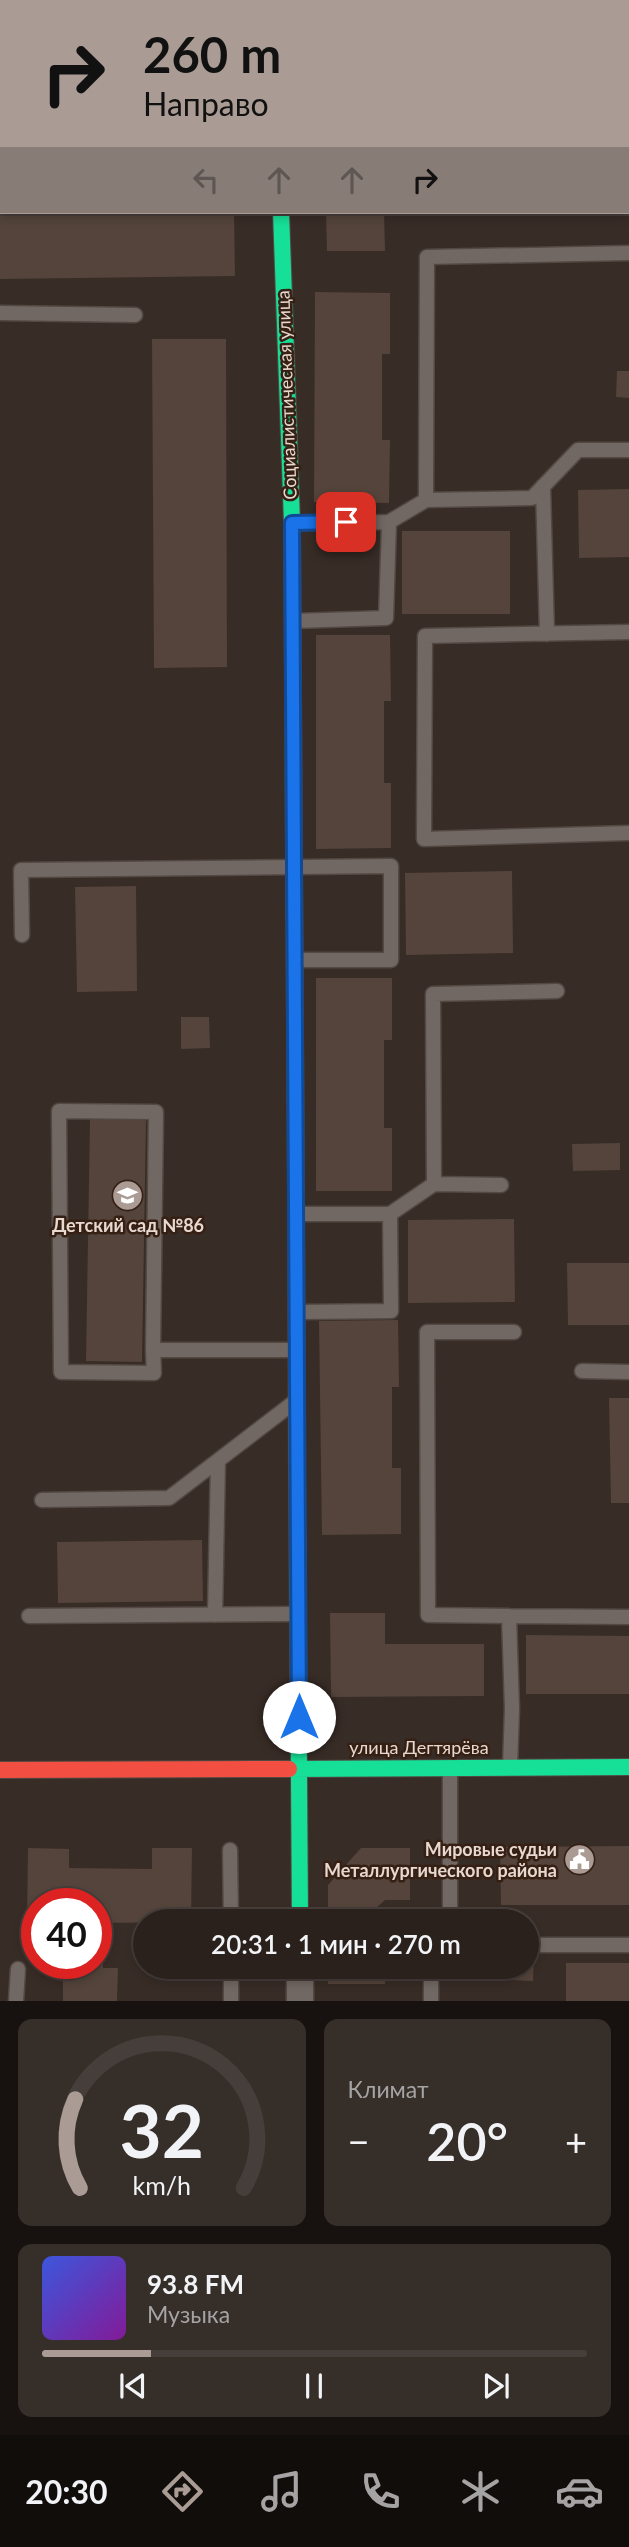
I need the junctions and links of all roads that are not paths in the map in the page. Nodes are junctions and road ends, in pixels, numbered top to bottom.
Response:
1 (281, 214) edge
2 (629, 253) edge
3 (0, 313) edge
4 (135, 315) dead end
5 (629, 450) edge
6 (543, 486) junction
7 (426, 500) junction
8 (389, 522) junction
9 (292, 523) junction
10 (292, 622) junction
11 (629, 632) edge
12 (547, 634) junction
13 (629, 833) edge
14 (294, 867) junction
15 (22, 935) dead end
16 (294, 960) junction
17 (557, 991) dead end
18 (434, 1184) junction
19 (501, 1185) dead end
20 (296, 1214) junction
21 (390, 1214) junction
22 (296, 1312) junction
23 (514, 1332) dead end
24 (153, 1350) junction
25 (296, 1350) junction
26 (582, 1371) dead end
27 (629, 1372) edge
28 (297, 1400) junction
29 (218, 1461) junction
30 (42, 1500) dead end
31 (298, 1614) junction
32 (215, 1615) junction
33 (29, 1616) dead end
34 (509, 1616) junction
35 (629, 1617) edge
36 (450, 1767) junction
37 (510, 1767) junction
38 (629, 1767) edge
39 (299, 1769) junction
40 (0, 1770) edge
41 (230, 1850) dead end
42 (231, 1909) edge
43 (300, 1909) edge
44 (450, 1909) edge
45 (539, 1945) edge
46 (629, 1945) edge
47 (18, 1969) dead end
48 (231, 1979) edge
49 (300, 1979) edge
50 (431, 1979) edge
51 (16, 2001) edge
52 (231, 2001) edge
53 (300, 2001) edge
54 (431, 2001) edge

1 - 9 street, Социалистическая улица
2 - 7 lane
3 - 4 lane
5 - 6 lane
6 - 7 lane
6 - 12 lane
7 - 8 lane
8 - 9 lane
8 - 10 lane
9 - 10 street, Социалистическая улица
10 - 14 street, Социалистическая улица
11 - 12 lane
12 - 13 lane
14 - 15 lane
14 - 16 street, Социалистическая улица
14 - 16 lane
16 - 20 street, Социалистическая улица
17 - 18 lane
18 - 19 lane
18 - 21 lane
20 - 21 lane
20 - 22 street, Социалистическая улица
21 - 22 lane
22 - 25 street, Социалистическая улица
23 - 34 lane
24 - 24 lane
24 - 25 lane
25 - 28 street, Социалистическая улица
26 - 27 lane
28 - 29 lane
28 - 31 street, Социалистическая улица
29 - 30 lane
29 - 32 lane
31 - 32 lane
31 - 39 street, Социалистическая улица
32 - 33 lane
34 - 35 lane
34 - 37 lane
36 - 37 street, улица Дегтярёва
36 - 39 street, улица Дегтярёва
36 - 44 lane
37 - 38 street, улица Дегтярёва
39 - 40 street, улица Дегтярёва
39 - 43 street, Социалистическая улица
41 - 42 lane
45 - 46 lane
47 - 51 lane
48 - 52 lane
49 - 53 street
50 - 54 lane

